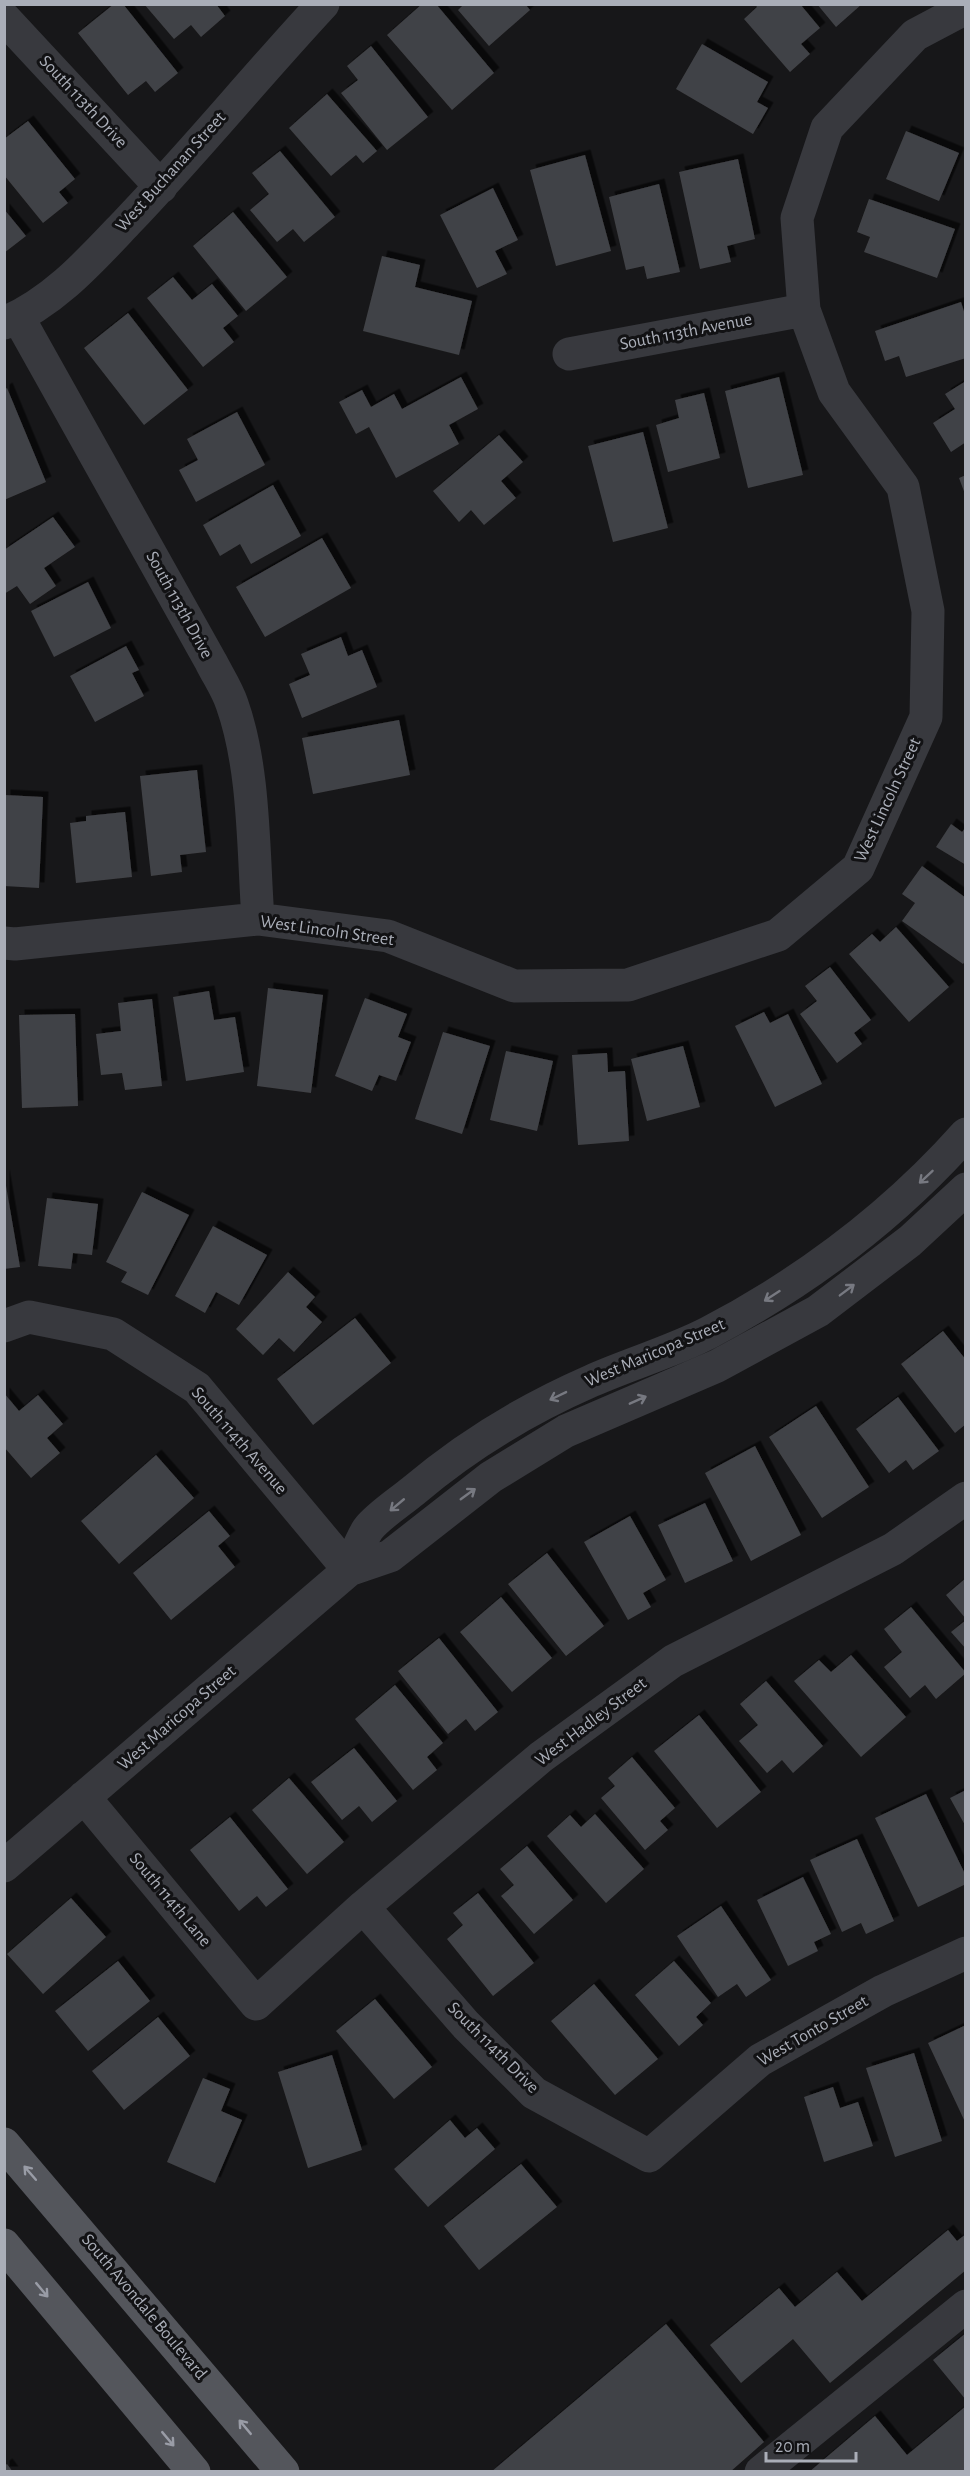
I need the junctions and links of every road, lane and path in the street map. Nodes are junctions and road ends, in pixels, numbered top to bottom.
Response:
1 (323, 4) edge
2 (966, 8) edge
3 (4, 18) edge
4 (161, 187) junction
5 (804, 309) junction
6 (11, 320) edge
7 (569, 354) dead end
8 (258, 919) junction
9 (4, 943) edge
10 (966, 1134) edge
11 (966, 1189) edge
12 (4, 1326) edge
13 (966, 1498) edge
14 (349, 1570) junction
15 (84, 1797) junction
16 (4, 1866) edge
17 (363, 1907) junction
18 (966, 1953) edge
19 (256, 2004) joint
20 (4, 2144) edge
21 (649, 2156) joint
22 (4, 2245) edge
23 (966, 2306) edge
24 (194, 2472) edge
25 (283, 2472) edge
26 (761, 2472) edge

1 - 4 street, West Buchanan Street
2 - 5 street, West Lincoln Street
3 - 4 street, South 113th Drive
4 - 6 street, West Buchanan Street
5 - 7 street, South 113th Avenue
5 - 8 street, West Lincoln Street
6 - 8 street, South 113th Drive
8 - 9 street, West Lincoln Street
10 -> 14 street, West Maricopa Street
14 -> 11 street, West Maricopa Street
12 - 14 street, South 114th Avenue
13 - 17 street, West Hadley Street
14 - 15 street, West Maricopa Street
15 - 16 street, West Maricopa Street
15 - 19 street, South 114th Lane
17 - 19 street, West Hadley Street
17 - 21 street, South 114th Drive
18 - 21 street, West Tonto Street
25 -> 20 main road, South Avondale Boulevard
22 -> 24 main road
23 - 26 street

